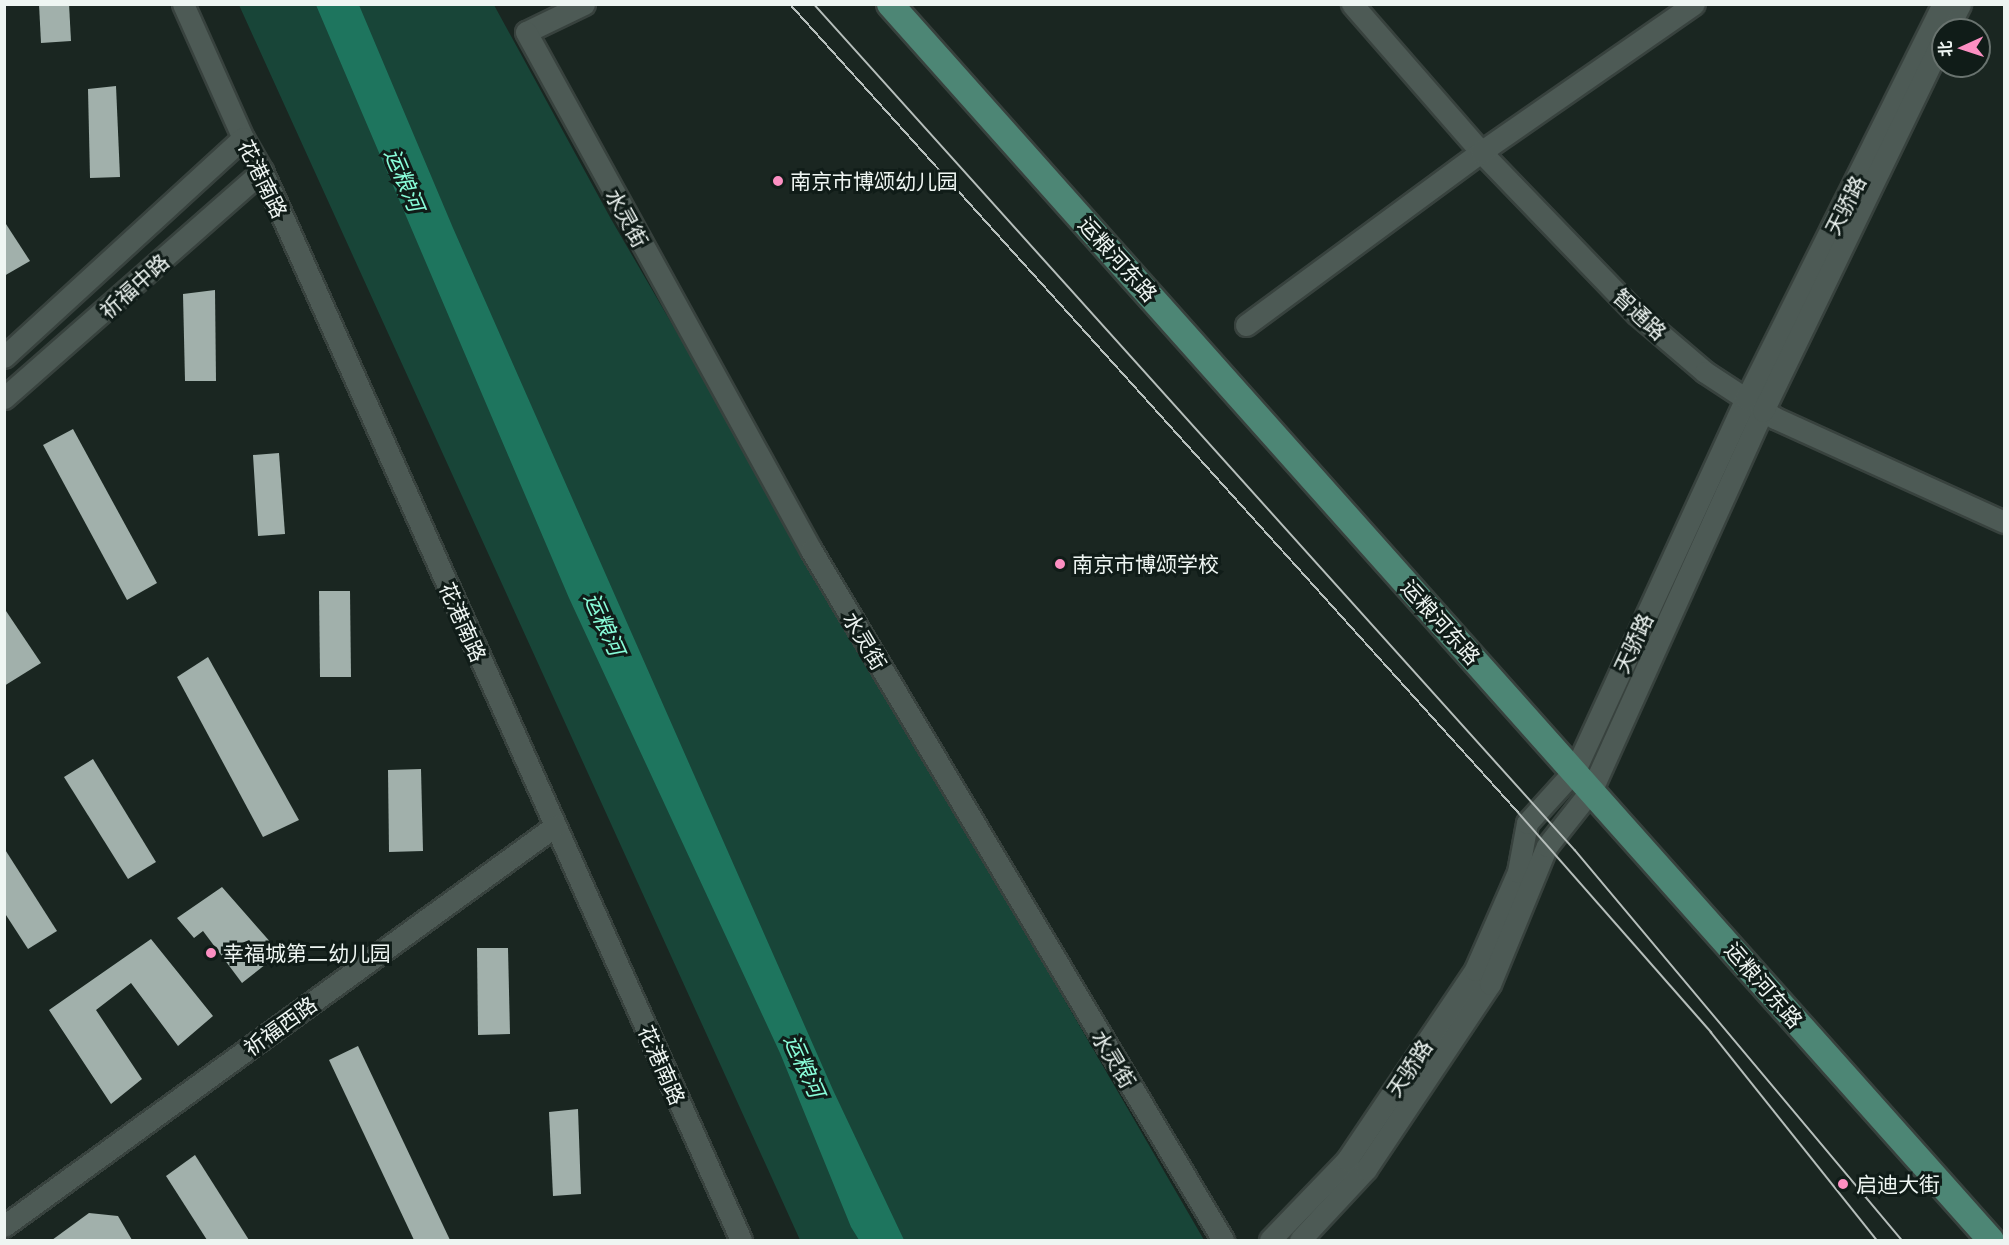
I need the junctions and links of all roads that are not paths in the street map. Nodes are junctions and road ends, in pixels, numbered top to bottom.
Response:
1 (183, 4) edge
2 (584, 4) edge
3 (890, 4) edge
4 (1352, 4) edge
5 (1694, 4) edge
6 (1942, 4) edge
7 (1960, 4) edge
8 (1953, 18) edge
9 (1931, 62) edge
10 (243, 138) junction
11 (1481, 152) junction
12 (262, 171) junction
13 (1246, 325) dead end
14 (4, 357) edge
15 (4, 398) edge
16 (1755, 405) junction
17 (2004, 522) edge
18 (1575, 770) junction
19 (1592, 789) junction
20 (555, 826) junction
21 (4, 1226) edge
22 (741, 1240) edge
23 (1223, 1240) edge
24 (1270, 1240) edge
25 (1300, 1240) edge
26 (1991, 1240) edge

1 - 10 street, 花港南路
2 - 23 street, 水灵街
3 - 18 main road, 运粮河东路
4 - 11 street, 智通路
5 - 11 street
6 - 16 street, 天骄路
7 - 8 street
9 - 16 street, 天骄路
10 - 12 street, 花港南路
10 - 14 street, 祈福中路
11 - 13 street
11 - 16 street, 智通路
12 - 15 street, 祈福中路
12 - 20 street, 花港南路
16 - 17 street, 智通路
16 - 18 street, 天骄路
16 - 19 street, 天骄路
18 - 19 main road, 运粮河东路
18 - 24 street, 天骄路
19 - 25 street, 天骄路
19 - 26 main road, 运粮河东路
20 - 21 street, 祈福西路
20 - 22 street, 花港南路

